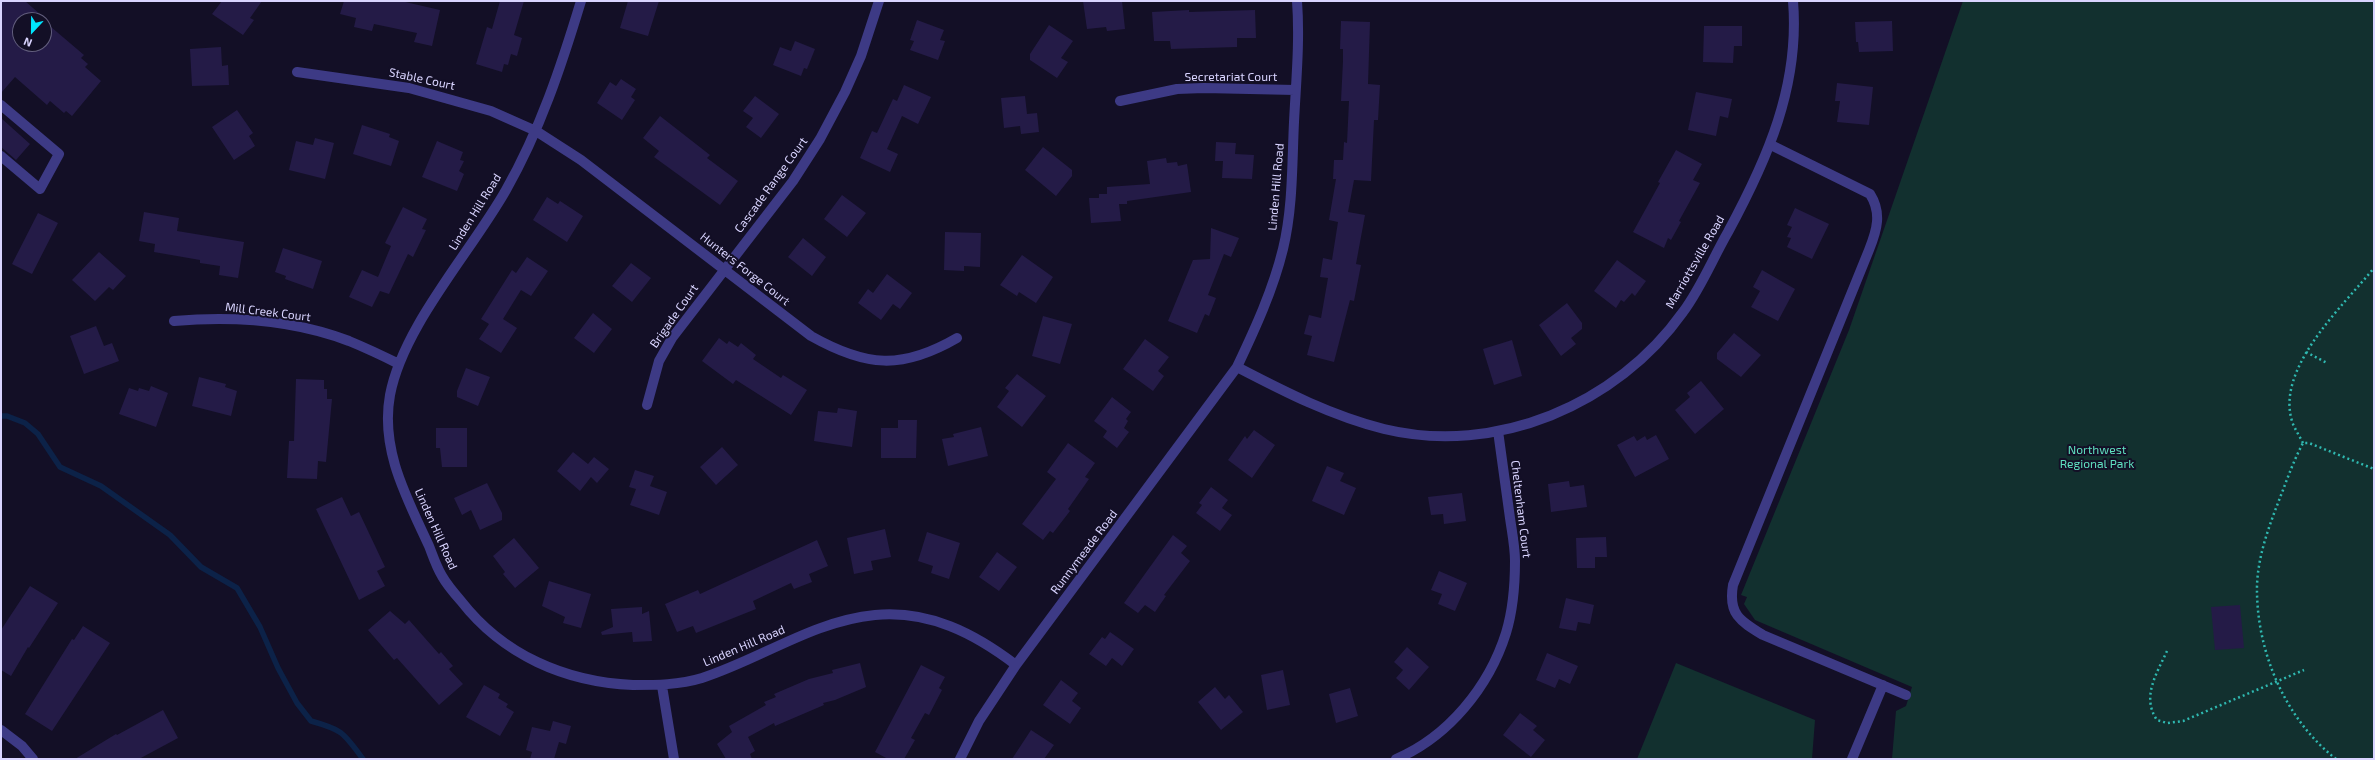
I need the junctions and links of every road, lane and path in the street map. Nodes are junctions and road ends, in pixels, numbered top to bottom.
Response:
1 (581, 1) edge
2 (879, 1) edge
3 (1297, 1) edge
4 (1792, 1) edge
5 (297, 72) dead end
6 (1295, 90) junction
7 (1120, 101) dead end
8 (1, 105) edge
9 (536, 131) junction
10 (1771, 145) junction
11 (1, 156) edge
12 (2374, 268) edge
13 (724, 270) junction
14 (174, 320) dead end
15 (957, 338) dead end
16 (2306, 352) junction
17 (2327, 363) dead end
18 (399, 364) junction
19 (1237, 367) junction
20 (647, 405) dead end
21 (1498, 431) junction
22 (2303, 443) junction
23 (2374, 469) edge
24 (2167, 651) dead end
25 (1016, 665) junction
26 (2304, 670) dead end
27 (2277, 680) junction
28 (1883, 685) junction
29 (662, 686) junction
30 (1906, 695) dead end
31 (1, 730) edge
32 (33, 759) edge
33 (674, 759) edge
34 (960, 759) edge
35 (1396, 759) edge
36 (1852, 759) edge
37 (2336, 759) edge

1 - 9 street, Linden Hill Road
2 - 13 street, Cascade Range Court
3 - 6 street, Linden Hill Road
4 - 10 street, Marriottsville Road
5 - 9 street, Stable Court
6 - 7 street, Secretariat Court
6 - 19 street, Linden Hill Road
8 - 11 street
9 - 13 street, Hunters Forge Court
9 - 18 street, Linden Hill Road
10 - 21 street, Marriottsville Road
10 - 28 street
12 - 16 path
13 - 15 street, Hunters Forge Court
13 - 20 street, Brigade Court
14 - 18 street, Mill Creek Court
16 - 17 path
16 - 22 path
18 - 29 street, Linden Hill Road
19 - 21 street, Marriottsville Road
19 - 25 street, Runnymeade Road
21 - 35 street, Cheltenham Court
22 - 23 path
22 - 27 path
24 - 27 path
25 - 29 street, Linden Hill Road
25 - 34 street, Runnymeade Road
26 - 27 path
27 - 37 path
28 - 30 street
28 - 36 street
29 - 33 street
31 - 32 street

